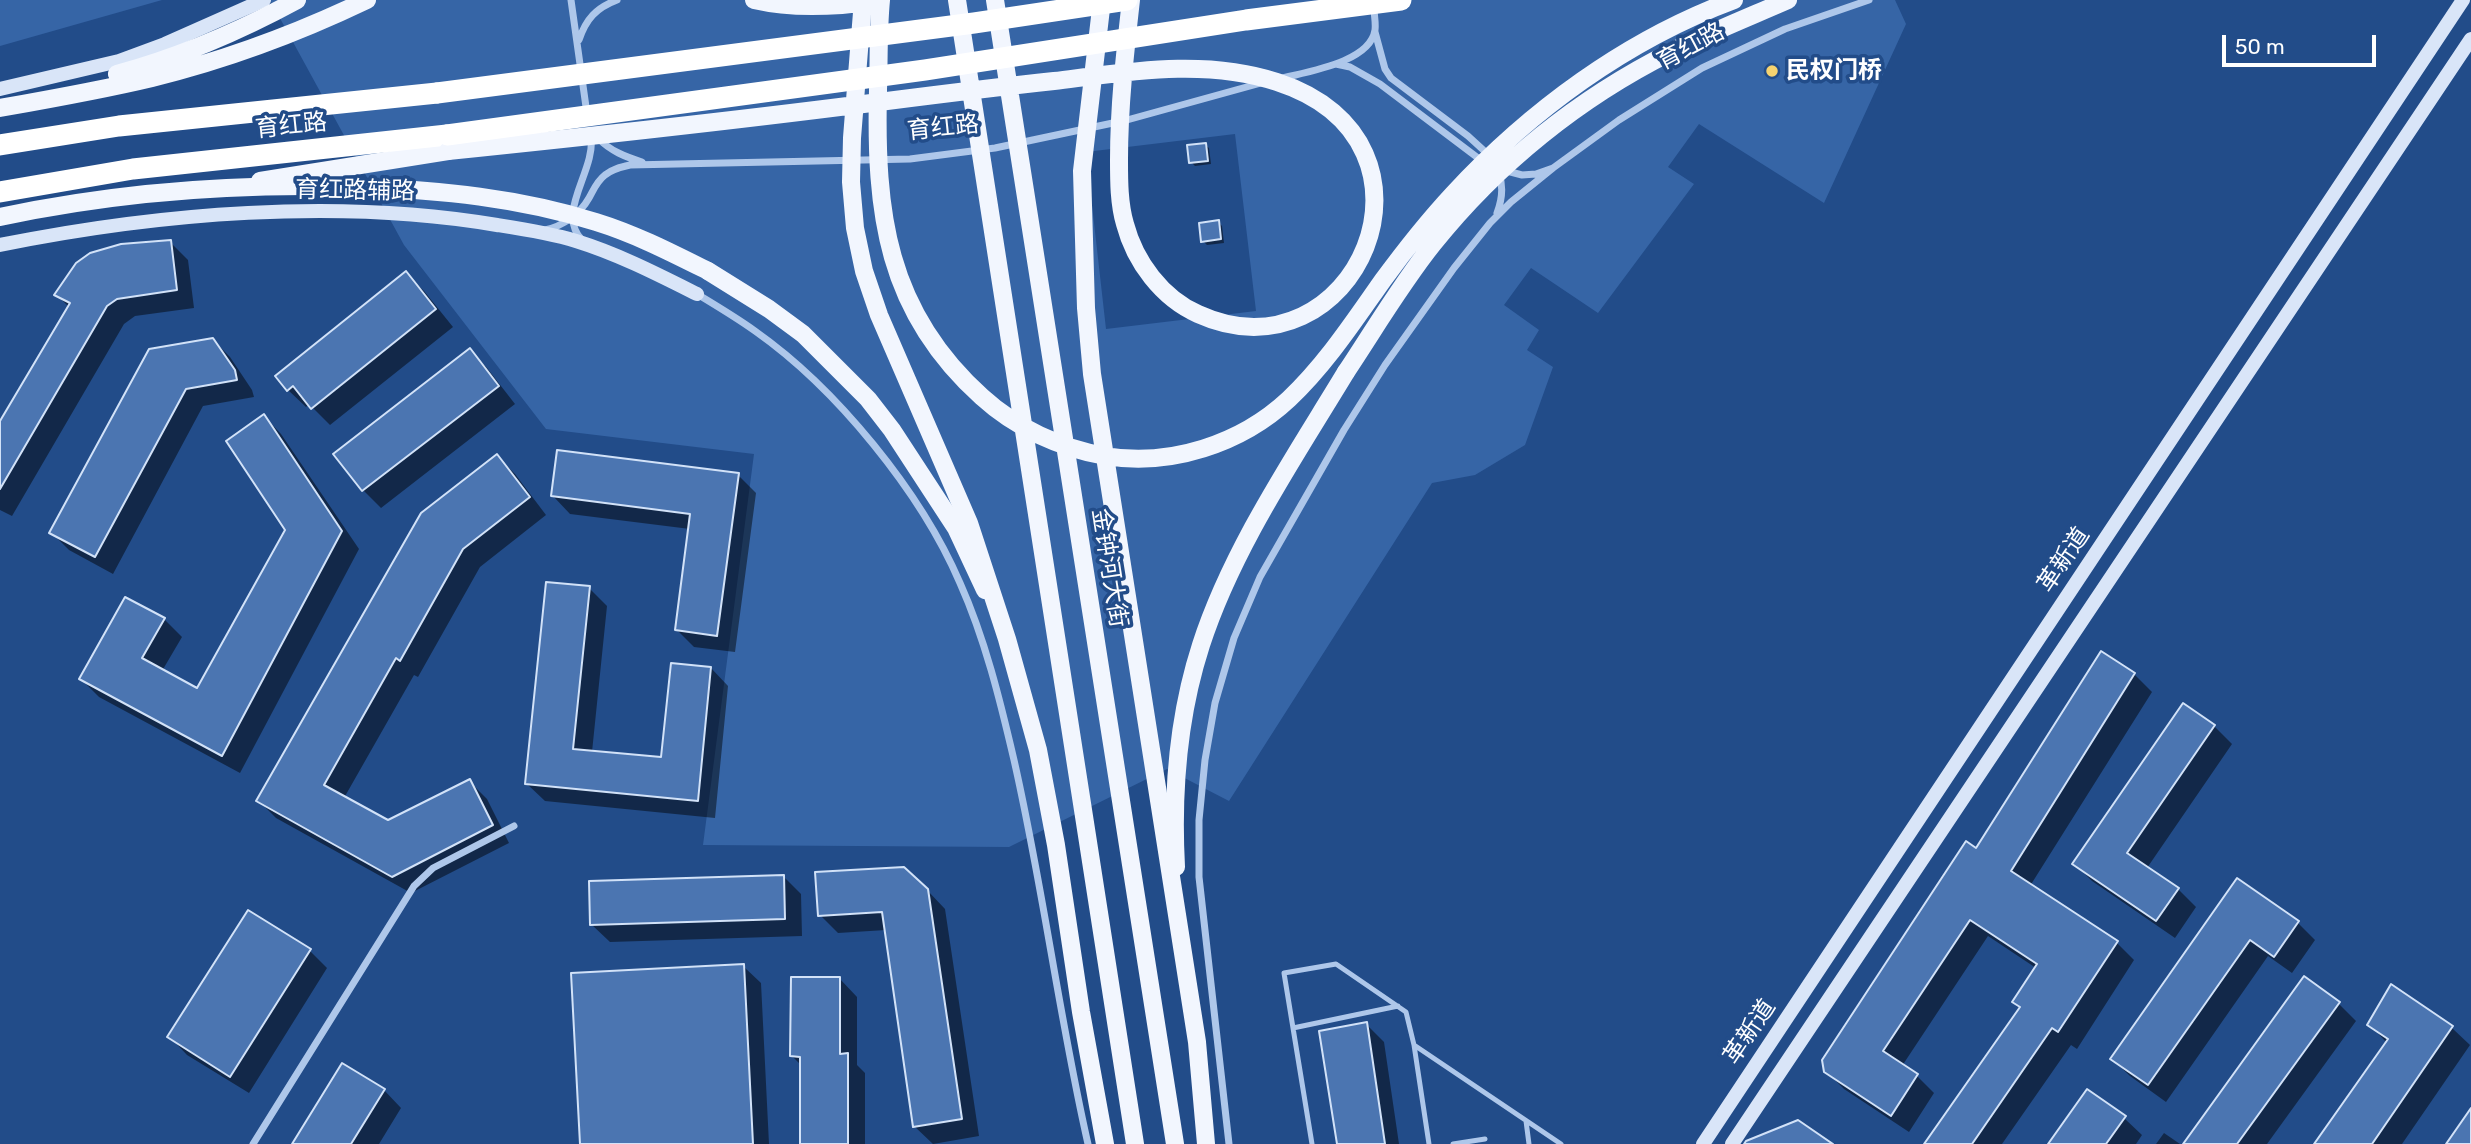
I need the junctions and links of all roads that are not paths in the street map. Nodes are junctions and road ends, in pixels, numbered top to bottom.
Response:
1 (264, 0) edge
2 (297, 0) edge
3 (367, 0) edge
4 (571, 0) edge
5 (617, 0) edge
6 (754, 0) edge
7 (863, 0) edge
8 (882, 0) edge
9 (957, 0) edge
10 (995, 0) edge
11 (1102, 0) edge
12 (1129, 0) edge
13 (1374, 0) edge
14 (1401, 0) edge
15 (1734, 0) edge
16 (1788, 0) edge
17 (1869, 0) edge
18 (2463, 0) edge
19 (1375, 32) junction
20 (2471, 38) edge
21 (578, 45) junction
22 (1335, 64) junction
23 (0, 89) edge
24 (0, 107) edge
25 (589, 126) junction
26 (0, 145) edge
27 (650, 164) junction
28 (1496, 168) junction
29 (1553, 168) junction
30 (219, 188) junction
31 (0, 192) edge
32 (0, 217) edge
33 (1496, 217) junction
34 (571, 218) junction
35 (534, 231) junction
36 (0, 245) edge
37 (587, 245) junction
38 (697, 294) joint
39 (1007, 639) junction
40 (514, 826) dead end
41 (1180, 933) junction
42 (1398, 1006) junction
43 (1293, 1028) junction
44 (1414, 1045) junction
45 (1526, 1121) junction
46 (1485, 1139) dead end
47 (253, 1144) edge
48 (1088, 1144) edge
49 (1105, 1144) edge
50 (1135, 1144) edge
51 (1175, 1144) edge
52 (1206, 1144) edge
53 (1229, 1144) edge
54 (1312, 1144) edge
55 (1429, 1144) edge
56 (1453, 1144) edge
57 (1529, 1144) edge
58 (1561, 1144) edge
59 (1703, 1144) edge
60 (1732, 1144) edge

1 - 23 street
2 - 24 main road
3 - 24 main road
4 - 21 street
5 - 21 street
6 - 8 main road, bridge
7 - 39 main road, bridge
8 - 15 main road, bridge
9 - 50 main road, bridge
10 - 51 main road, 金钟河大街, bridge
11 - 41 main road, bridge
12 - 26 highway, 育红路, bridge
12 - 30 main road, bridge
13 - 19 street
14 - 31 highway, 育红路, bridge
16 - 41 main road, bridge
17 - 29 street, 育红路
18 - 59 street, 革新道
19 - 22 street, 育红路
19 - 28 street
20 - 60 street, 革新道
21 - 25 street
22 - 27 street, 育红路
22 - 28 street, 育红路
25 - 27 street
25 - 34 street
27 - 34 street, 育红路
28 - 29 street, 育红路
28 - 33 street, 育红路
29 - 33 street, 育红路
30 - 32 main road, bridge
30 - 39 main road, bridge
33 - 53 street, 育红路
34 - 35 street
34 - 37 street
35 - 36 street, 育红路辅路
35 - 37 street, 育红路辅路
37 - 38 street, 育红路辅路
38 - 48 street
39 - 49 main road, bridge
40 - 47 street
41 - 52 main road, bridge
42 - 43 lane
42 - 43 lane
42 - 44 lane
43 - 54 lane
44 - 45 lane
44 - 55 lane
45 - 57 lane
45 - 58 lane
46 - 56 lane

